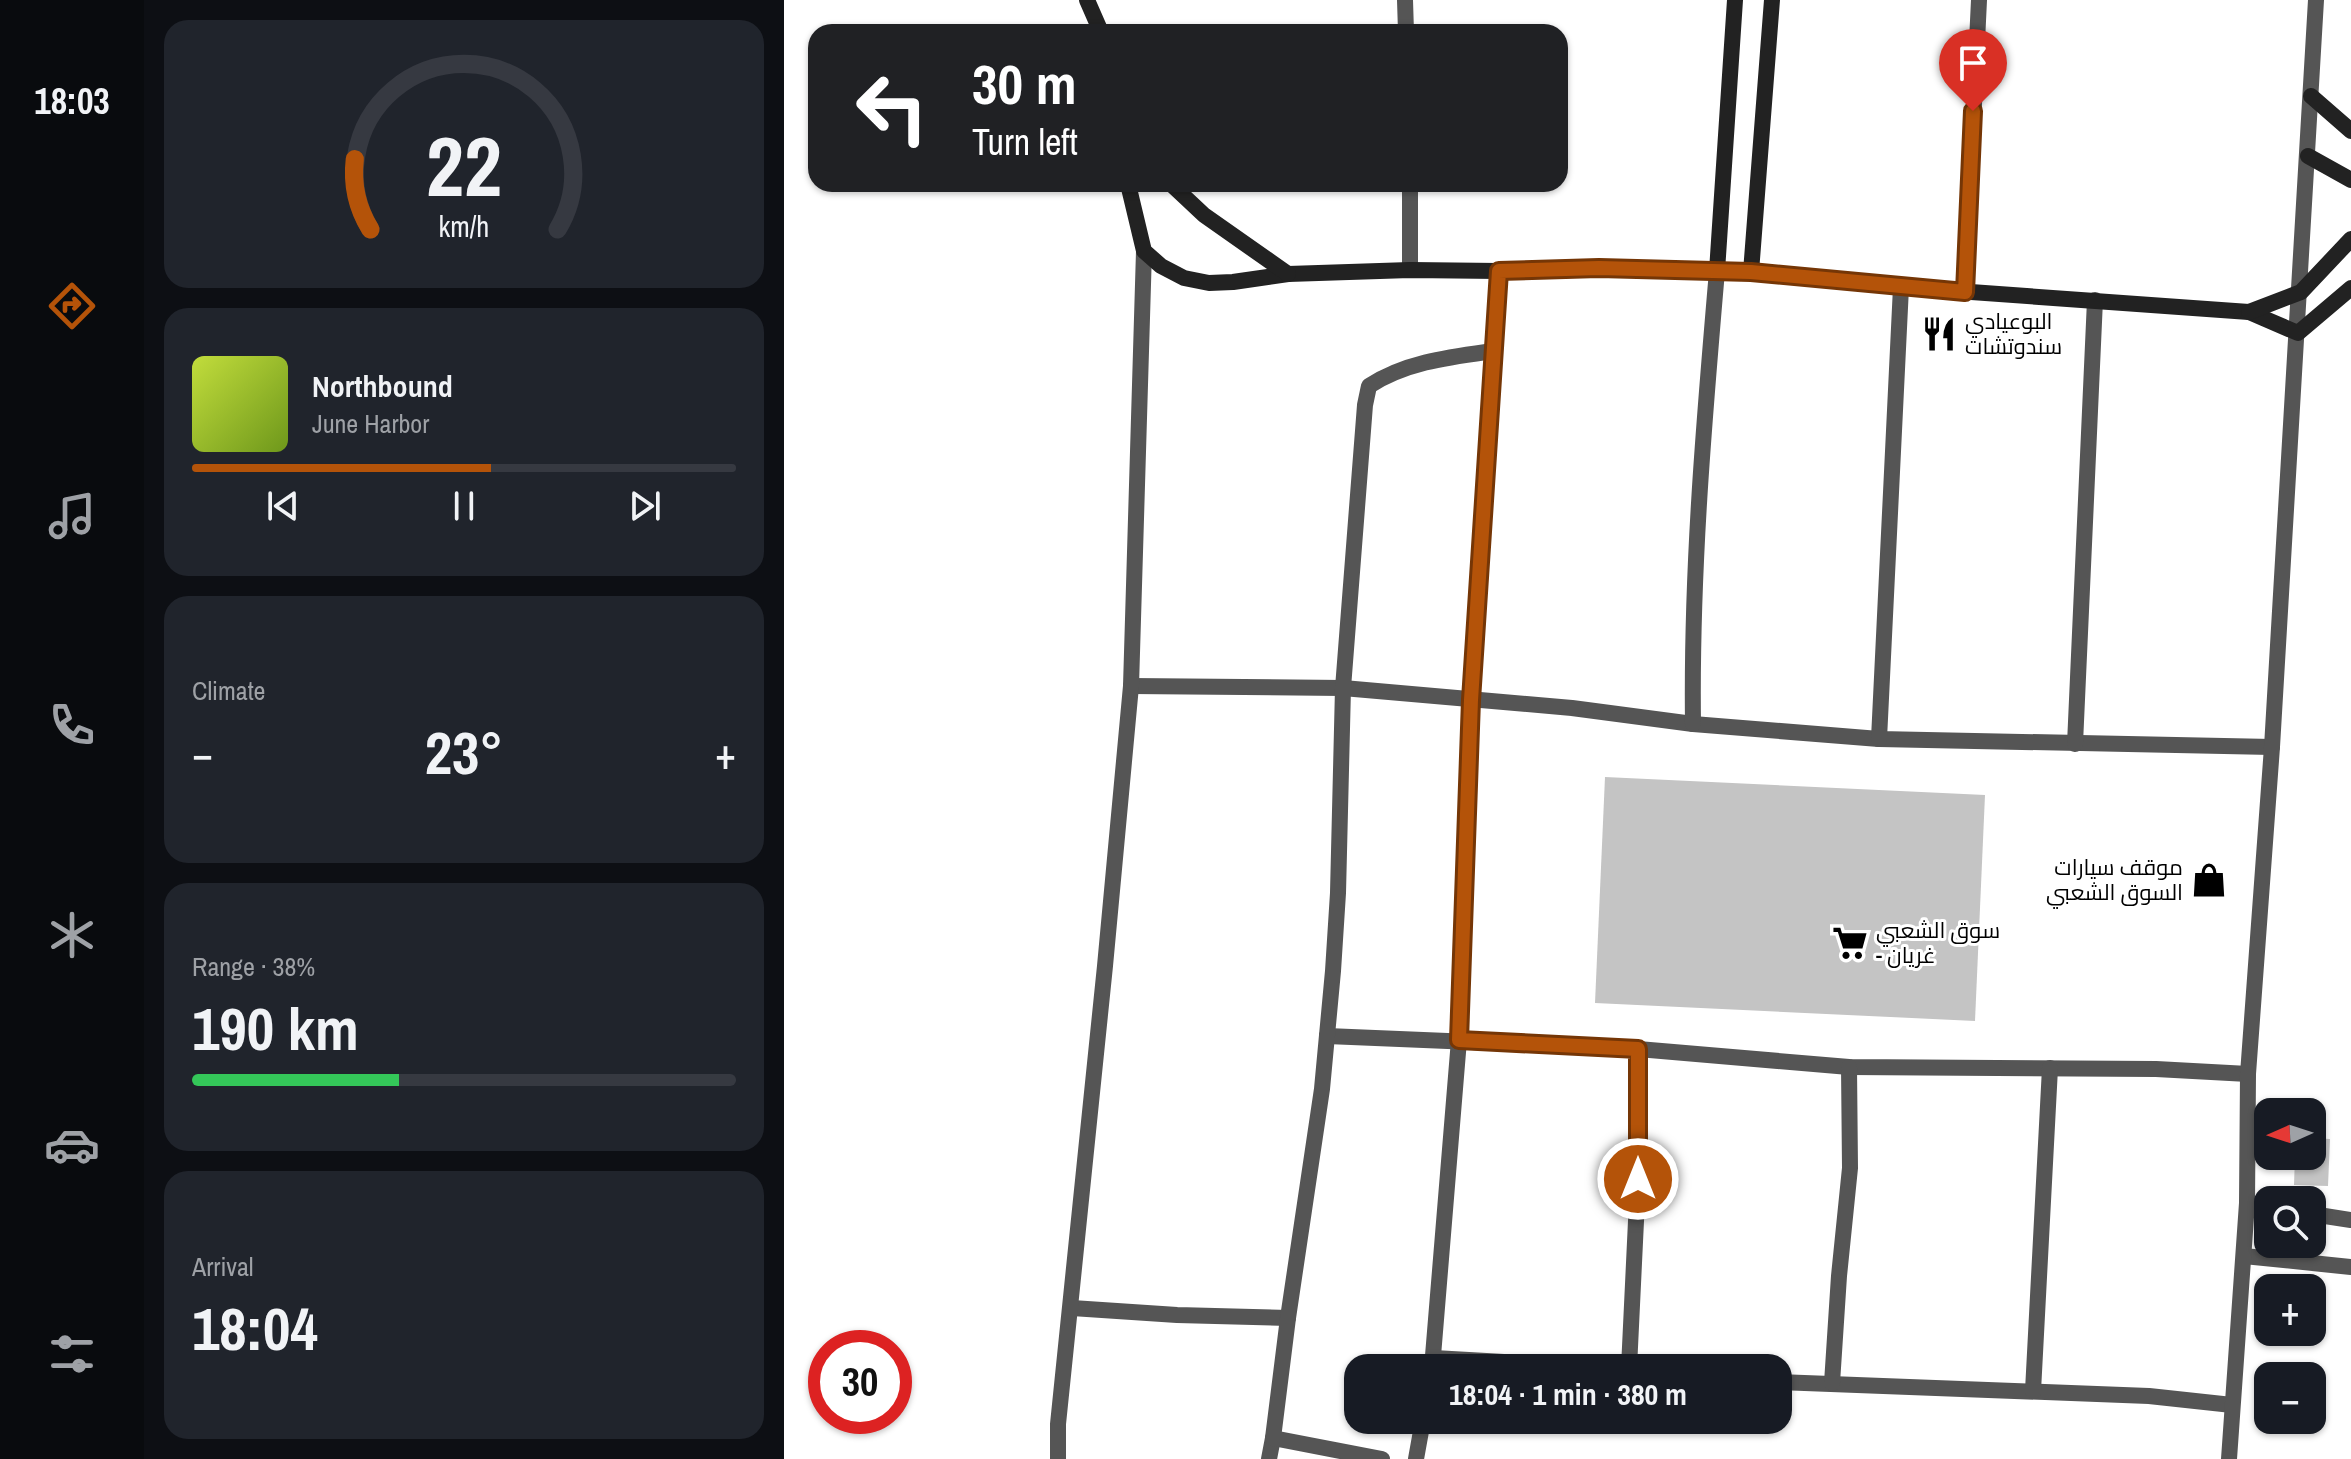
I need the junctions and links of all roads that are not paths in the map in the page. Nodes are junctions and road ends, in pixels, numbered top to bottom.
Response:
1 (1087, 0) edge
2 (1405, 0) edge
3 (1735, 0) edge
4 (1772, 0) edge
5 (1979, 0) edge
6 (2316, 0) edge
7 (1098, 24) edge
8 (1406, 24) edge
9 (2311, 96) junction
10 (2351, 131) edge
11 (2308, 156) junction
12 (2351, 180) edge
13 (1130, 192) edge
14 (1180, 192) edge
15 (1410, 192) edge
16 (2351, 239) edge
17 (1144, 251) junction
18 (1410, 270) junction
19 (1499, 271) junction
20 (1717, 271) junction
21 (1751, 272) junction
22 (1288, 274) junction
23 (1901, 287) junction
24 (2351, 288) edge
25 (1965, 292) junction
26 (2301, 292) junction
27 (2095, 300) junction
28 (2249, 312) junction
29 (2298, 333) junction
30 (1493, 351) junction
31 (1131, 686) junction
32 (1343, 688) junction
33 (1471, 700) junction
34 (1693, 724) junction
35 (1879, 739) junction
36 (2075, 744) junction
37 (2272, 747) junction
38 (1327, 1036) junction
39 (1459, 1040) junction
40 (1638, 1049) junction
41 (1849, 1067) junction
42 (2050, 1068) junction
43 (2248, 1074) junction
44 (2247, 1203) junction
45 (2254, 1204) edge
46 (2326, 1216) edge
47 (2351, 1220) edge
48 (2244, 1256) junction
49 (2351, 1267) edge
50 (1072, 1308) junction
51 (1288, 1318) junction
52 (1434, 1354) edge
53 (1630, 1354) edge
54 (1792, 1382) edge
55 (1832, 1383) junction
56 (2033, 1391) junction
57 (2232, 1405) junction
58 (1420, 1434) edge
59 (1273, 1438) junction
60 (1058, 1459) edge
61 (1269, 1459) edge
62 (1382, 1459) edge
63 (1416, 1459) edge
64 (2229, 1459) edge

1 - 7 main road
2 - 8 street
3 - 20 main road
4 - 21 main road
5 - 25 street
6 - 9 street
9 - 10 main road
9 - 11 street
11 - 12 main road
11 - 26 street
13 - 17 main road
14 - 22 main road
15 - 18 street
16 - 26 main road
17 - 22 main road
17 - 31 street
18 - 19 main road
18 - 22 main road
19 - 20 main road
19 - 30 street
20 - 21 main road
20 - 34 street
21 - 23 main road
23 - 25 main road
23 - 35 street
24 - 29 main road
25 - 27 main road
26 - 28 main road
26 - 29 street
27 - 28 main road
27 - 36 street
28 - 29 main road
29 - 37 street
30 - 32 street
30 - 33 street
31 - 32 street
31 - 50 street
32 - 33 street
32 - 38 street
33 - 34 street
33 - 39 street
34 - 35 street
35 - 36 street
36 - 37 street
37 - 43 street
38 - 39 street
38 - 51 street
39 - 40 street
39 - 52 street
40 - 41 street
40 - 53 street
41 - 42 street
41 - 55 street
42 - 43 street
42 - 56 street
43 - 44 street
44 - 45 street
44 - 48 street
46 - 47 street
48 - 49 street
48 - 57 street
50 - 51 street
50 - 60 street
51 - 59 street
54 - 55 street
55 - 56 street
56 - 57 street
57 - 64 street
58 - 63 street
59 - 61 street
59 - 62 street

